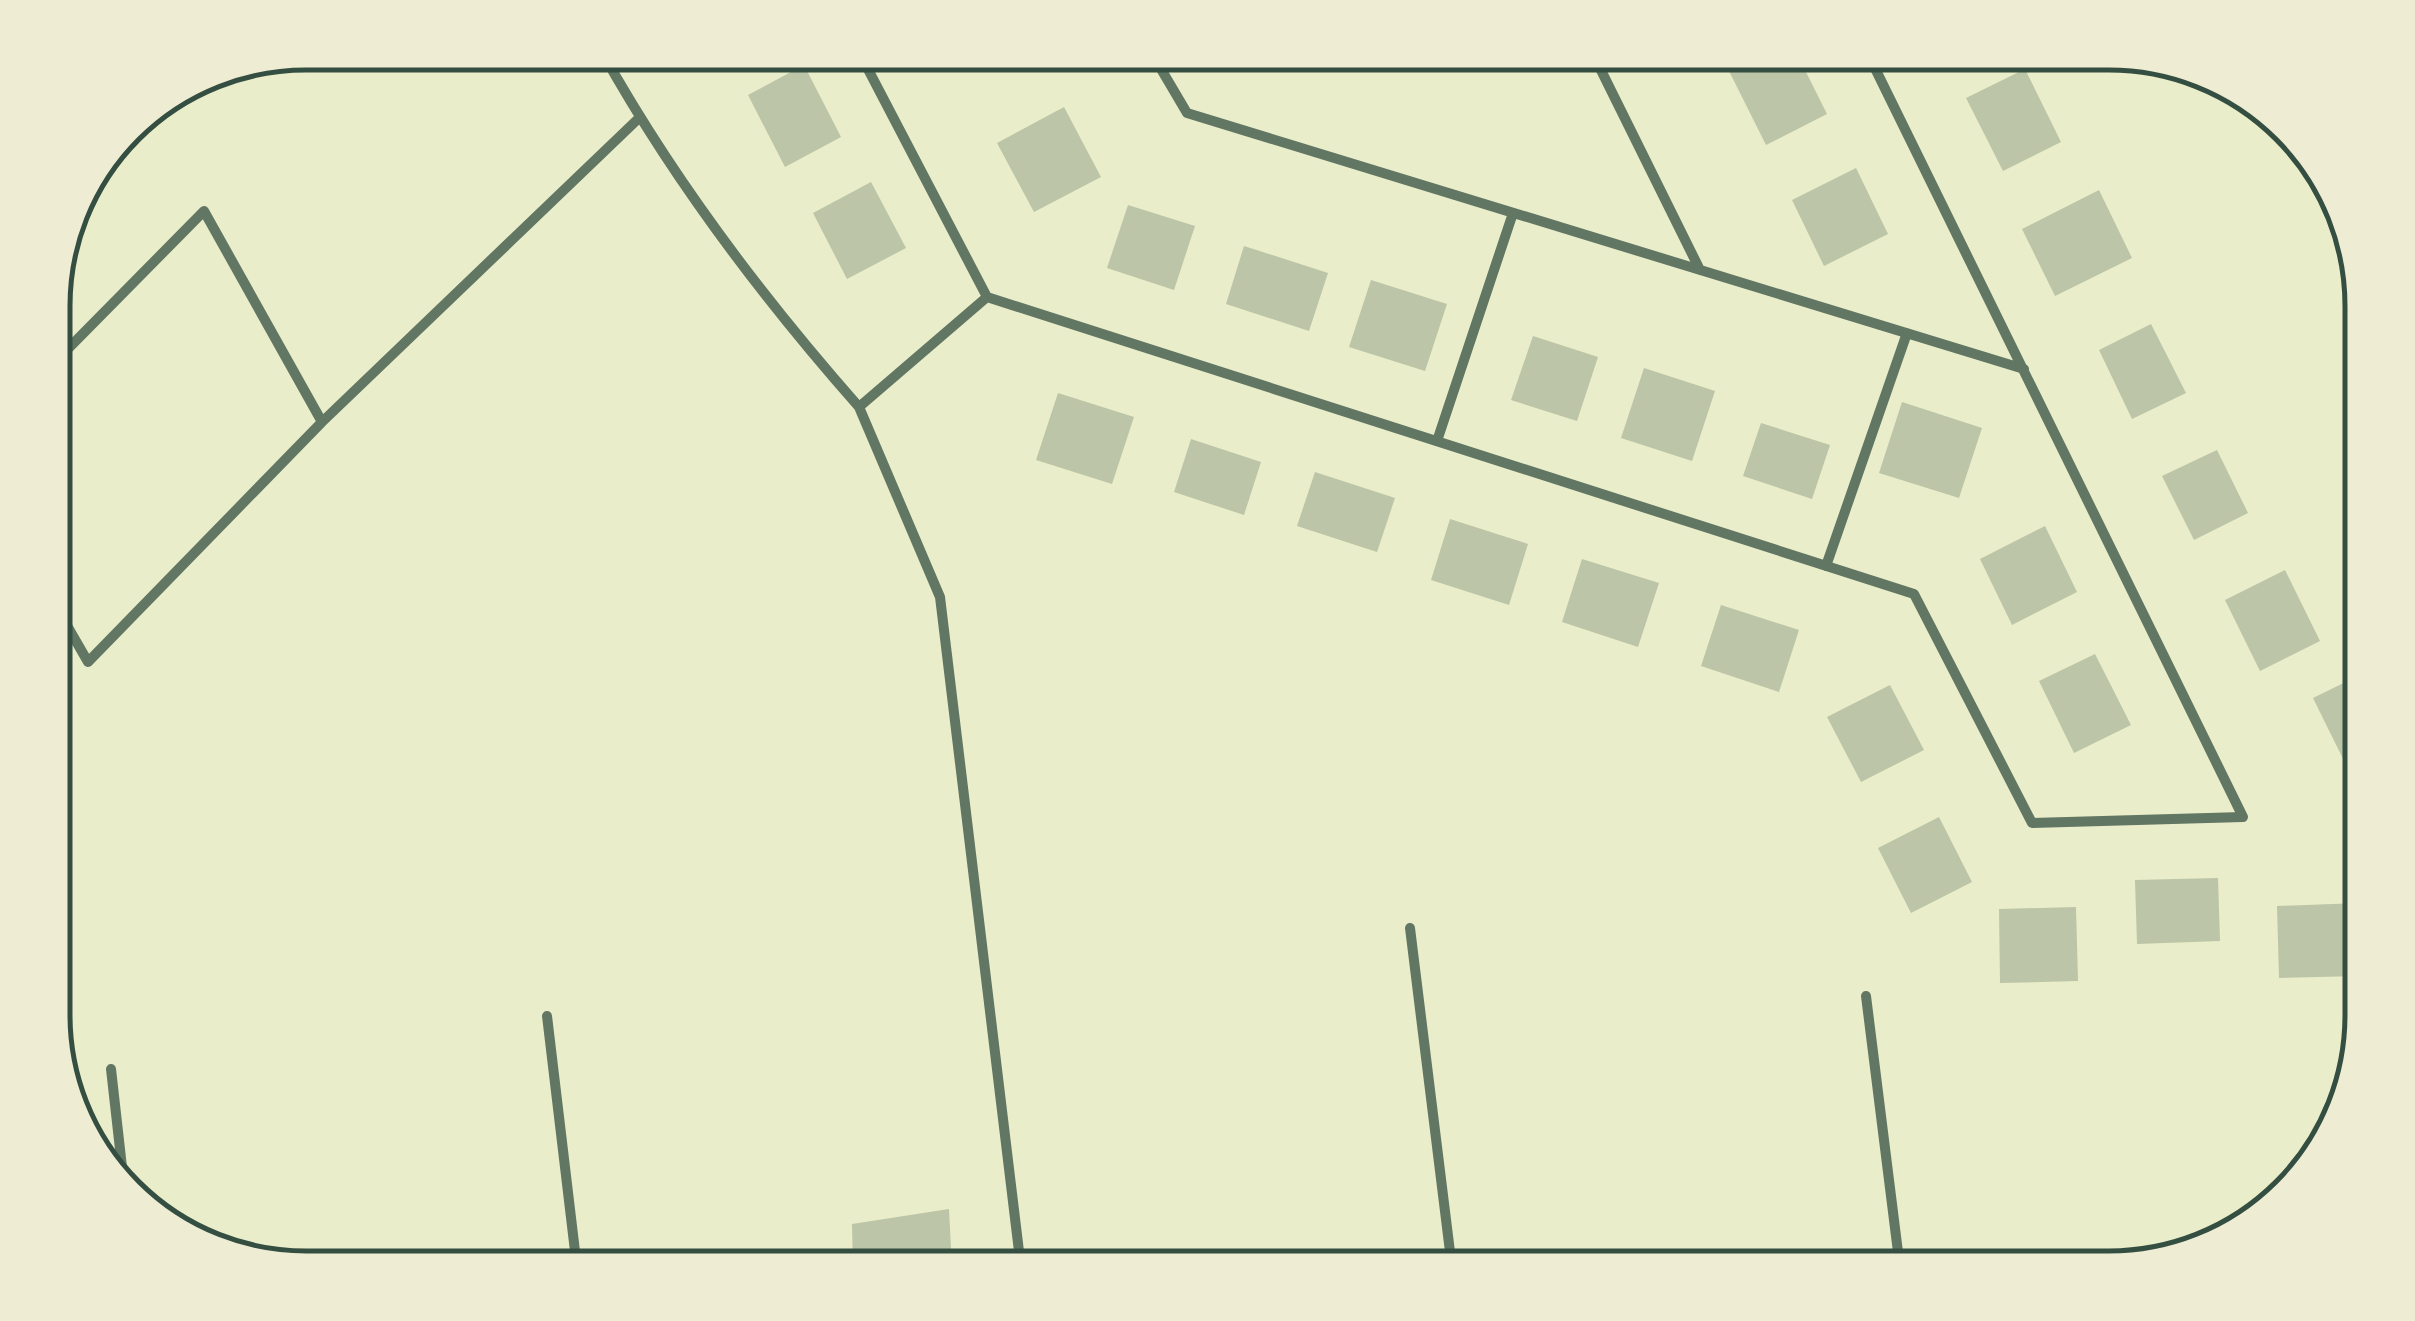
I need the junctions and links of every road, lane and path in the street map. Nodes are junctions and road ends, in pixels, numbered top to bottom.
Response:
1 (612, 70) edge
2 (868, 70) edge
3 (1162, 70) edge
4 (1601, 70) edge
5 (1876, 70) edge
6 (639, 118) junction
7 (1514, 212) junction
8 (1700, 270) junction
9 (987, 297) junction
10 (1907, 333) junction
11 (71, 346) edge
12 (2024, 369) junction
13 (859, 406) junction
14 (322, 422) junction
15 (1437, 441) junction
16 (1826, 566) junction
17 (71, 632) edge
18 (1410, 928) dead end
19 (1866, 996) dead end
20 (547, 1016) dead end
21 (110, 1069) dead end
22 (121, 1161) edge
23 (1450, 1250) edge
24 (1898, 1250) edge
25 (575, 1251) edge
26 (1019, 1251) edge

1 - 6 street
2 - 9 street
3 - 7 street
4 - 8 street
5 - 12 street
6 - 13 street
6 - 14 street
7 - 8 street
7 - 15 street
8 - 10 street
9 - 13 street
9 - 15 street
10 - 12 street
10 - 16 street
11 - 14 street
12 - 16 street
13 - 26 street
14 - 17 street
15 - 16 street
18 - 23 street
19 - 24 street
20 - 25 street
21 - 22 street

